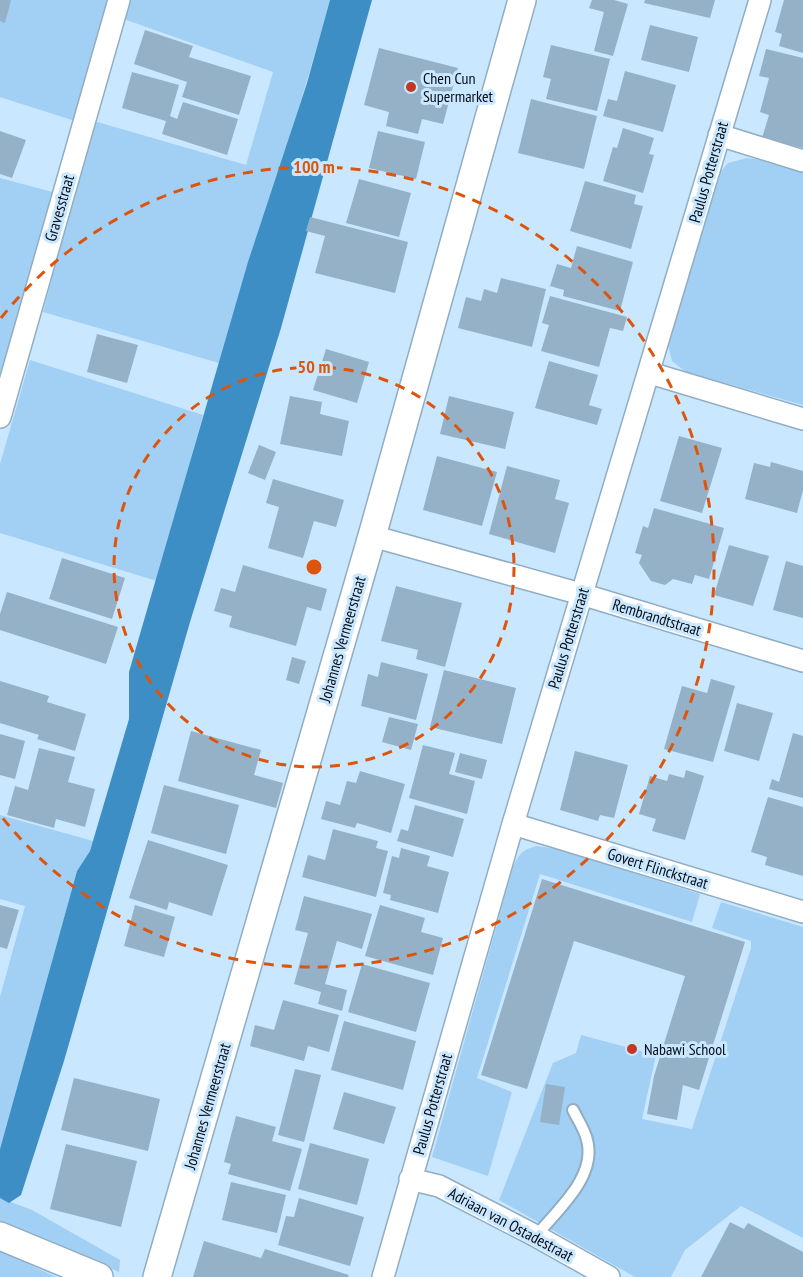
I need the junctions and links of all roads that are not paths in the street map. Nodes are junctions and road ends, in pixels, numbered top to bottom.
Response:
1 (119, 0) edge
2 (522, 0) edge
3 (760, 0) edge
4 (719, 135) junction
5 (803, 161) edge
6 (650, 373) junction
7 (0, 417) edge
8 (803, 419) edge
9 (372, 536) junction
10 (581, 594) junction
11 (803, 661) edge
12 (513, 824) junction
13 (803, 912) edge
14 (573, 1110) dead end
15 (410, 1179) junction
16 (0, 1236) edge
17 (536, 1236) junction
18 (99, 1277) edge
19 (157, 1277) edge
20 (383, 1277) edge
21 (609, 1277) edge

1 - 7 street, Gravesstraat
2 - 9 street, Johannes Vermeerstraat
3 - 4 street, Paulus Potterstraat
4 - 5 street
4 - 6 street, Paulus Potterstraat
6 - 8 street
6 - 10 street, Paulus Potterstraat
9 - 10 street, Rembrandtstraat
9 - 19 street, Johannes Vermeerstraat
10 - 11 street, Rembrandtstraat
10 - 12 street, Paulus Potterstraat
12 - 13 street, Govert Flinckstraat
12 - 15 street, Paulus Potterstraat
14 - 17 lane
15 - 17 street, Adriaan van Ostadestraat
15 - 20 street, Paulus Potterstraat
16 - 18 street
17 - 21 street, Adriaan van Ostadestraat

